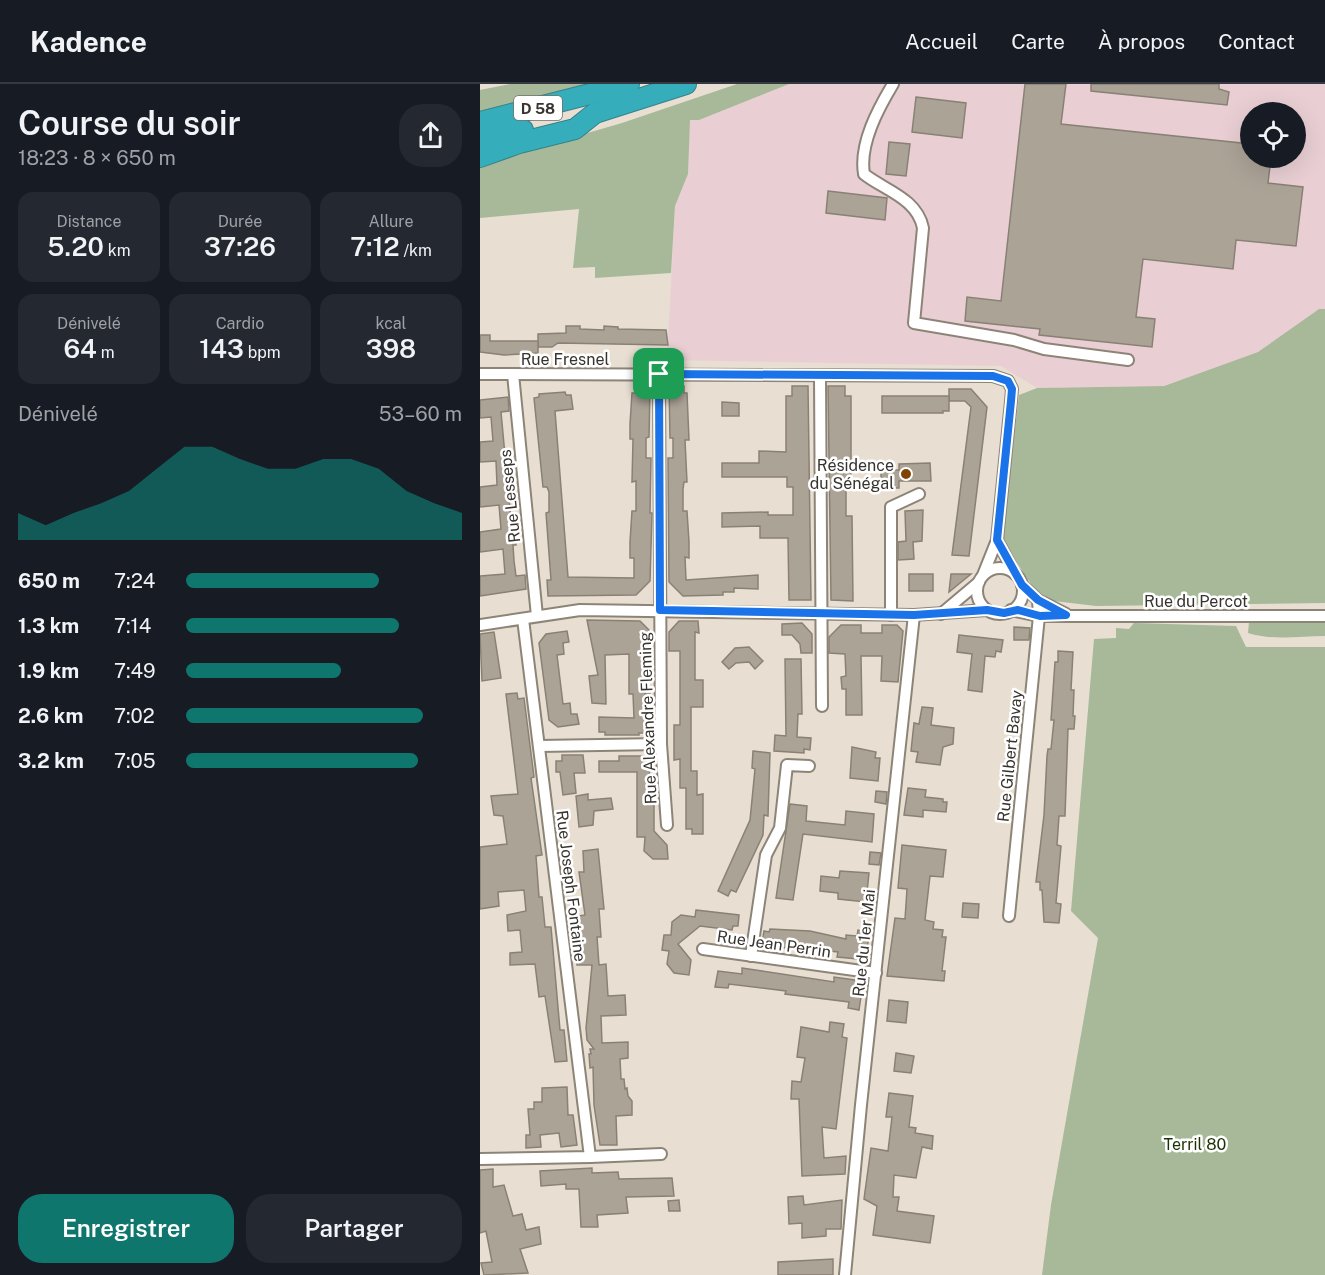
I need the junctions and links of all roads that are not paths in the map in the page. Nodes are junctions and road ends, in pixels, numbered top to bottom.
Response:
1 (629, 84) edge
2 (686, 84) edge
3 (893, 84) edge
4 (596, 104) junction
5 (480, 122) edge
6 (480, 141) edge
7 (480, 157) edge
8 (1128, 360) dead end
9 (480, 374) edge
10 (513, 374) junction
11 (659, 374) junction
12 (820, 377) junction
13 (919, 494) dead end
14 (997, 540) junction
15 (1015, 574) junction
16 (981, 579) junction
17 (1022, 585) junction
18 (1038, 600) junction
19 (660, 610) junction
20 (987, 610) junction
21 (1011, 610) junction
22 (820, 614) junction
23 (941, 614) junction
24 (891, 615) junction
25 (914, 615) junction
26 (1066, 615) junction
27 (537, 616) junction
28 (1040, 616) junction
29 (1325, 616) edge
30 (523, 619) junction
31 (480, 625) edge
32 (822, 706) dead end
33 (661, 744) junction
34 (538, 746) junction
35 (809, 766) dead end
36 (667, 825) dead end
37 (1010, 916) dead end
38 (703, 949) dead end
39 (751, 956) junction
40 (876, 973) junction
41 (661, 1154) dead end
42 (590, 1157) junction
43 (480, 1159) edge
44 (845, 1275) edge

1 - 4 highway, D 58
2 - 4 highway, D 58
3 - 8 street
4 - 5 highway, D 58
4 - 6 highway, D 58
4 - 7 highway
9 - 10 street, Rue Fresnel
10 - 11 street, Rue Fresnel
10 - 27 street, Rue Lesseps
11 - 12 street, Rue Fresnel
11 - 19 street, Rue Alexandre Fleming
12 - 14 street, Rue Fresnel
12 - 22 street
13 - 24 street
14 - 15 street
14 - 16 street
15 - 16 street
15 - 17 street
16 - 20 street
16 - 23 street
17 - 18 street, Rue du Percot
17 - 21 street
18 - 26 street, Rue du Percot
18 - 28 street, Rue Gilbert Bavay
19 - 22 street
19 - 27 street
19 - 33 street, Rue Alexandre Fleming
20 - 21 street
20 - 23 street
21 - 28 street, Rue du Percot
22 - 24 street
22 - 32 street
23 - 25 street
24 - 25 street
25 - 40 street, Rue du 1er Mai
26 - 28 street, Rue du Percot
26 - 29 street, Rue du Percot
27 - 30 street
28 - 37 street, Rue Gilbert Bavay
30 - 31 street
30 - 34 street, Rue Joseph Fontaine
33 - 34 street
33 - 36 street, Rue Alexandre Fleming
34 - 42 street, Rue Joseph Fontaine
35 - 39 street
38 - 39 street, Rue Jean Perrin
39 - 40 street, Rue Jean Perrin
40 - 44 street, Rue du 1er Mai
41 - 42 street
42 - 43 street

